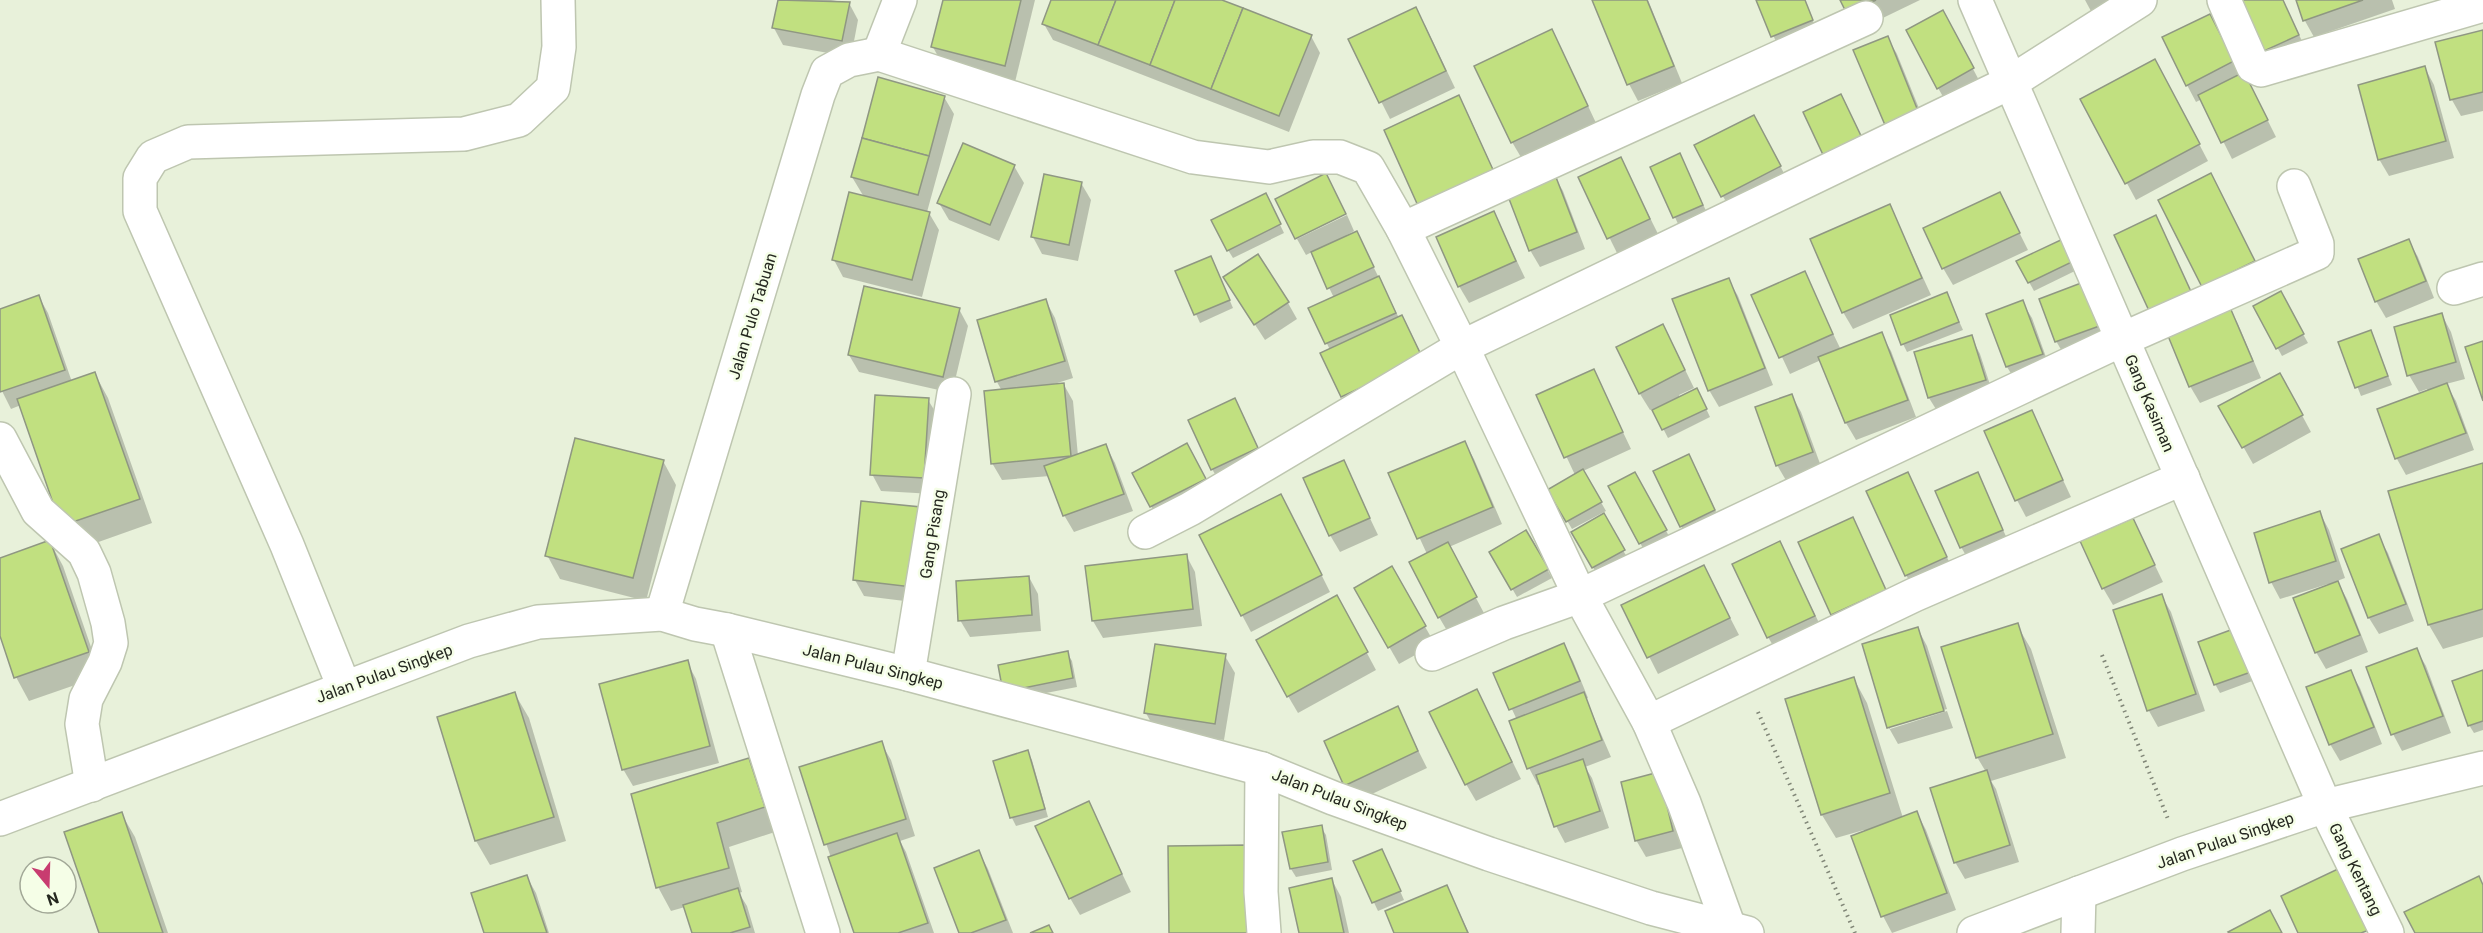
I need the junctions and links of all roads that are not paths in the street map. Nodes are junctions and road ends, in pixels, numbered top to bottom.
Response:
1 (558, 0) edge
2 (900, 0) edge
3 (1975, 0) edge
4 (2140, 0) edge
5 (2224, 0) edge
6 (2483, 5) edge
7 (1866, 18) dead end
8 (879, 54) junction
9 (2011, 82) junction
10 (2294, 186) dead end
11 (1403, 229) junction
12 (2123, 339) junction
13 (1462, 347) junction
14 (954, 394) dead end
15 (0, 439) edge
16 (2183, 478) junction
17 (1145, 532) dead end
18 (1580, 596) junction
19 (662, 614) junction
20 (728, 630) junction
21 (1432, 654) dead end
22 (908, 674) junction
23 (344, 687) junction
24 (1649, 722) junction
25 (2483, 768) edge
26 (1262, 769) junction
27 (92, 785) junction
28 (2325, 806) junction
29 (0, 819) edge
30 (2079, 893) junction
31 (1655, 921) edge
32 (1739, 932) edge
33 (823, 933) edge
34 (1264, 933) edge
35 (1974, 933) edge
36 (2078, 933) edge
37 (2387, 933) edge

1 - 23 street
2 - 8 street
3 - 9 street, Gang Kasiman
4 - 9 street
5 - 6 street
7 - 11 street
8 - 11 street
8 - 19 street, Jalan Pulo Tabuan
9 - 12 street, Gang Kasiman
9 - 13 street
10 - 12 street
11 - 13 street
12 - 16 street, Gang Kasiman
12 - 18 street
13 - 17 street
13 - 18 street
14 - 22 street, Gang Pisang
15 - 27 street
16 - 24 street
16 - 28 street, Gang Kasiman
18 - 21 street
18 - 24 street
19 - 20 street, Jalan Pulau Singkep
19 - 23 street, Jalan Pulau Singkep
20 - 22 street, Jalan Pulau Singkep
20 - 33 street
22 - 26 street, Jalan Pulau Singkep
23 - 27 street, Jalan Pulau Singkep
24 - 32 street
25 - 28 street, Jalan Pulau Singkep
26 - 31 street, Jalan Pulau Singkep
26 - 34 street
27 - 29 street, Jalan Pulau Singkep
28 - 30 street, Jalan Pulau Singkep
28 - 37 street, Gang Kentang
30 - 35 street, Jalan Pulau Singkep
30 - 36 street
31 - 32 street, Jalan Pulau Singkep

